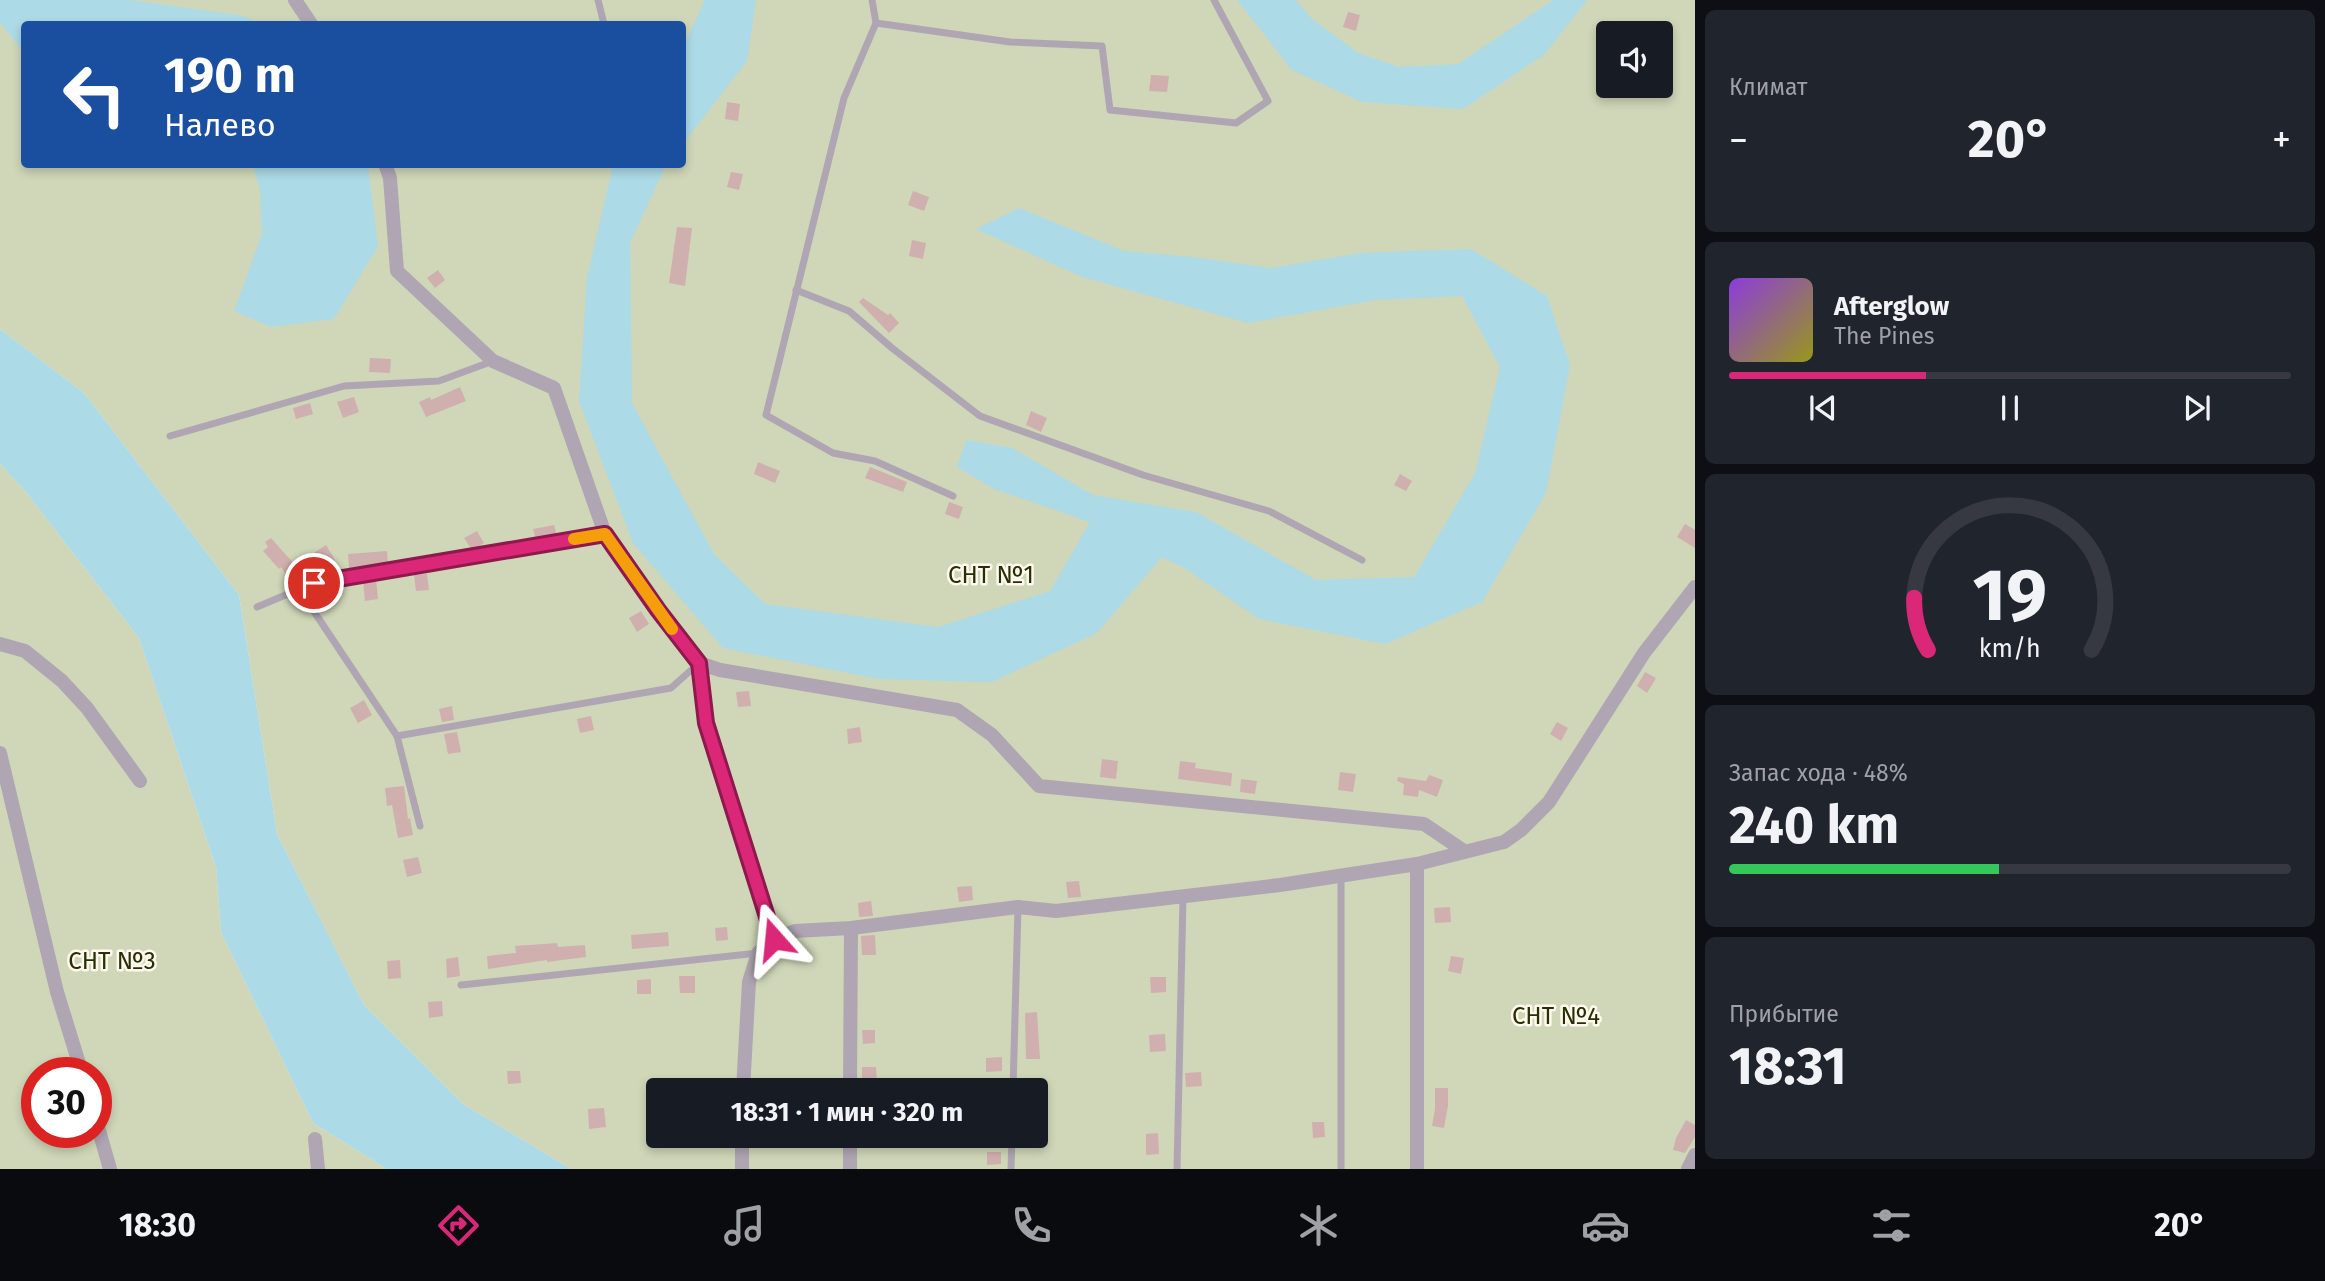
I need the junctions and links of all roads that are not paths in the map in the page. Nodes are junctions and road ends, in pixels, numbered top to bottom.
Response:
1 (295, 0) edge
2 (598, 0) edge
3 (872, 0) edge
4 (1214, 0) edge
5 (309, 21) edge
6 (603, 21) edge
7 (876, 23) junction
8 (386, 168) edge
9 (796, 290) junction
10 (493, 361) junction
11 (170, 436) dead end
12 (953, 496) dead end
13 (605, 534) junction
14 (1362, 560) dead end
15 (1695, 587) edge
16 (299, 589) junction
17 (257, 607) dead end
18 (0, 644) edge
19 (699, 663) junction
20 (397, 736) junction
21 (0, 754) edge
22 (140, 781) dead end
23 (420, 827) dead end
24 (1464, 851) junction
25 (1417, 863) junction
26 (1341, 877) junction
27 (1183, 897) junction
28 (1018, 907) junction
29 (851, 928) junction
30 (774, 939) junction
31 (758, 953) junction
32 (461, 985) dead end
33 (77, 1057) edge
34 (744, 1078) edge
35 (850, 1078) edge
36 (1013, 1078) edge
37 (315, 1139) dead end
38 (104, 1148) edge
39 (742, 1148) edge
40 (850, 1148) edge
41 (1012, 1148) edge
42 (1695, 1155) edge
43 (110, 1169) edge
44 (318, 1169) edge
45 (742, 1169) edge
46 (850, 1169) edge
47 (1011, 1169) edge
48 (1177, 1169) edge
49 (1341, 1169) edge
50 (1417, 1169) edge
51 (1688, 1169) edge

1 - 5 street
2 - 6 lane
3 - 7 lane
4 - 7 lane
7 - 9 lane
8 - 10 street
9 - 12 lane
9 - 14 lane
10 - 11 lane
10 - 13 street
13 - 16 lane
13 - 19 street
15 - 24 street
16 - 17 lane
16 - 20 lane
18 - 22 street
19 - 20 lane
19 - 24 street
19 - 30 street
20 - 23 lane
21 - 33 street
24 - 25 street
25 - 26 street
25 - 50 street
26 - 27 street
26 - 49 lane
27 - 28 street
27 - 48 lane
28 - 29 street
28 - 36 lane
29 - 30 street
29 - 35 street
30 - 31 street
31 - 32 lane
31 - 34 street
37 - 44 street
38 - 43 street
39 - 45 street
40 - 46 street
41 - 47 lane
42 - 51 street

